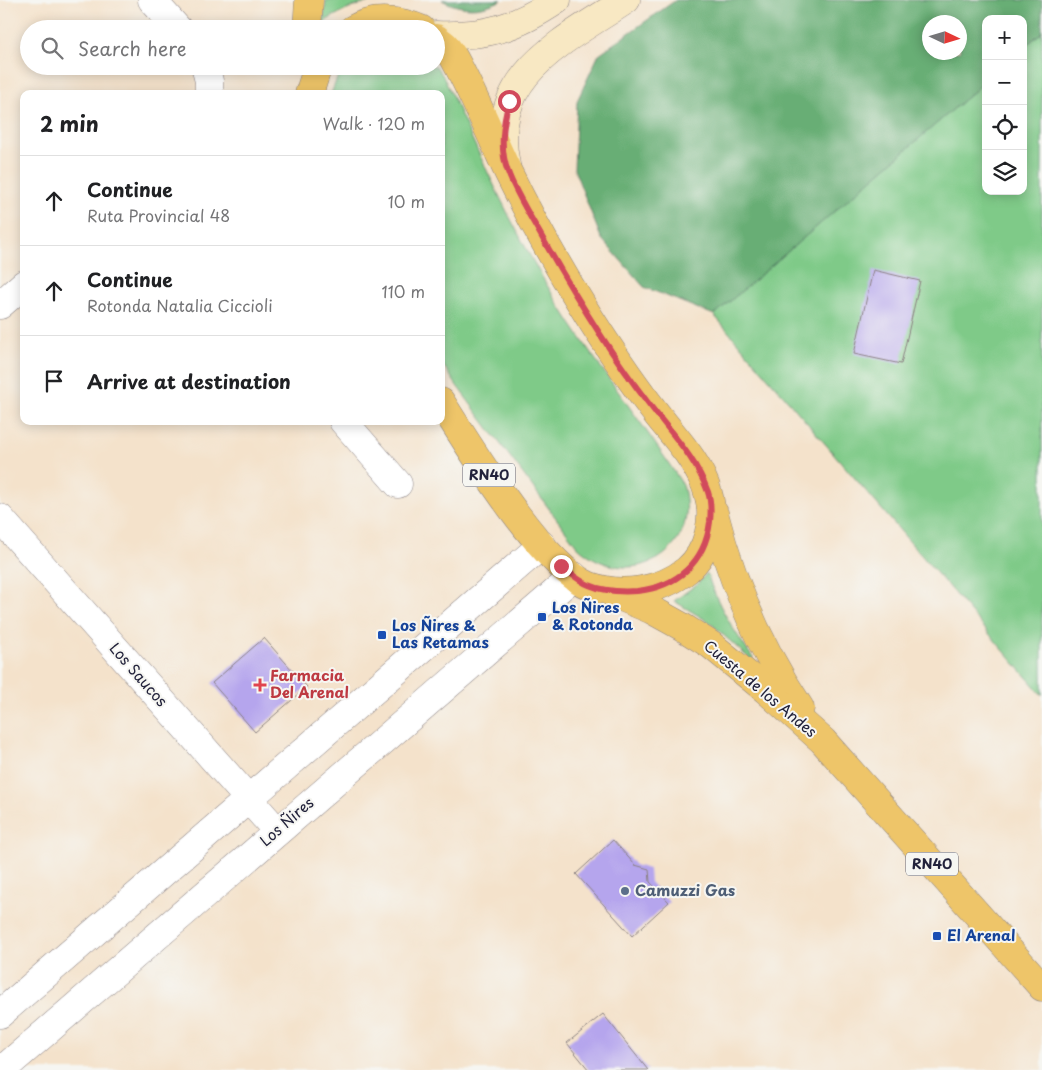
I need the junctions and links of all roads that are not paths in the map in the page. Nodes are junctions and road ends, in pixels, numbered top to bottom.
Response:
1 (152, 0) edge
2 (309, 0) edge
3 (396, 0) edge
4 (557, 0) edge
5 (626, 0) edge
6 (170, 20) edge
7 (308, 20) edge
8 (415, 20) edge
9 (445, 34) edge
10 (445, 46) edge
11 (207, 75) edge
12 (307, 75) edge
13 (315, 75) edge
14 (209, 90) edge
15 (308, 90) edge
16 (309, 90) edge
17 (508, 171) junction
18 (20, 288) edge
19 (0, 305) edge
20 (445, 408) edge
21 (346, 425) edge
22 (398, 484) dead end
23 (709, 495) junction
24 (0, 518) edge
25 (542, 545) junction
26 (581, 580) junction
27 (823, 741) junction
28 (248, 799) junction
29 (277, 831) junction
30 (1042, 987) edge
31 (0, 1014) edge
32 (2, 1070) edge

1 - 6 street
2 - 7 main road
3 - 8 main road, RN40
4 - 9 main road
5 - 17 main road
10 - 17 main road, RN40
11 - 14 street
12 - 15 main road
13 - 16 main road
17 - 23 main road, RN40
18 - 19 street
20 - 25 main road, RN40
21 - 22 street
23 - 26 main road, RN40
23 - 27 main road, Cuesta de los Andes / RN40
24 - 28 street, Los Saucos
25 - 26 main road, RN40
25 - 28 street
26 - 27 main road, Cuesta de los Andes / RN40
26 - 29 street, Los Ñires
27 - 30 main road, Cuesta de los Andes / RN40
28 - 29 street, Los Saucos
28 - 31 street
29 - 32 street, Los Ñires

